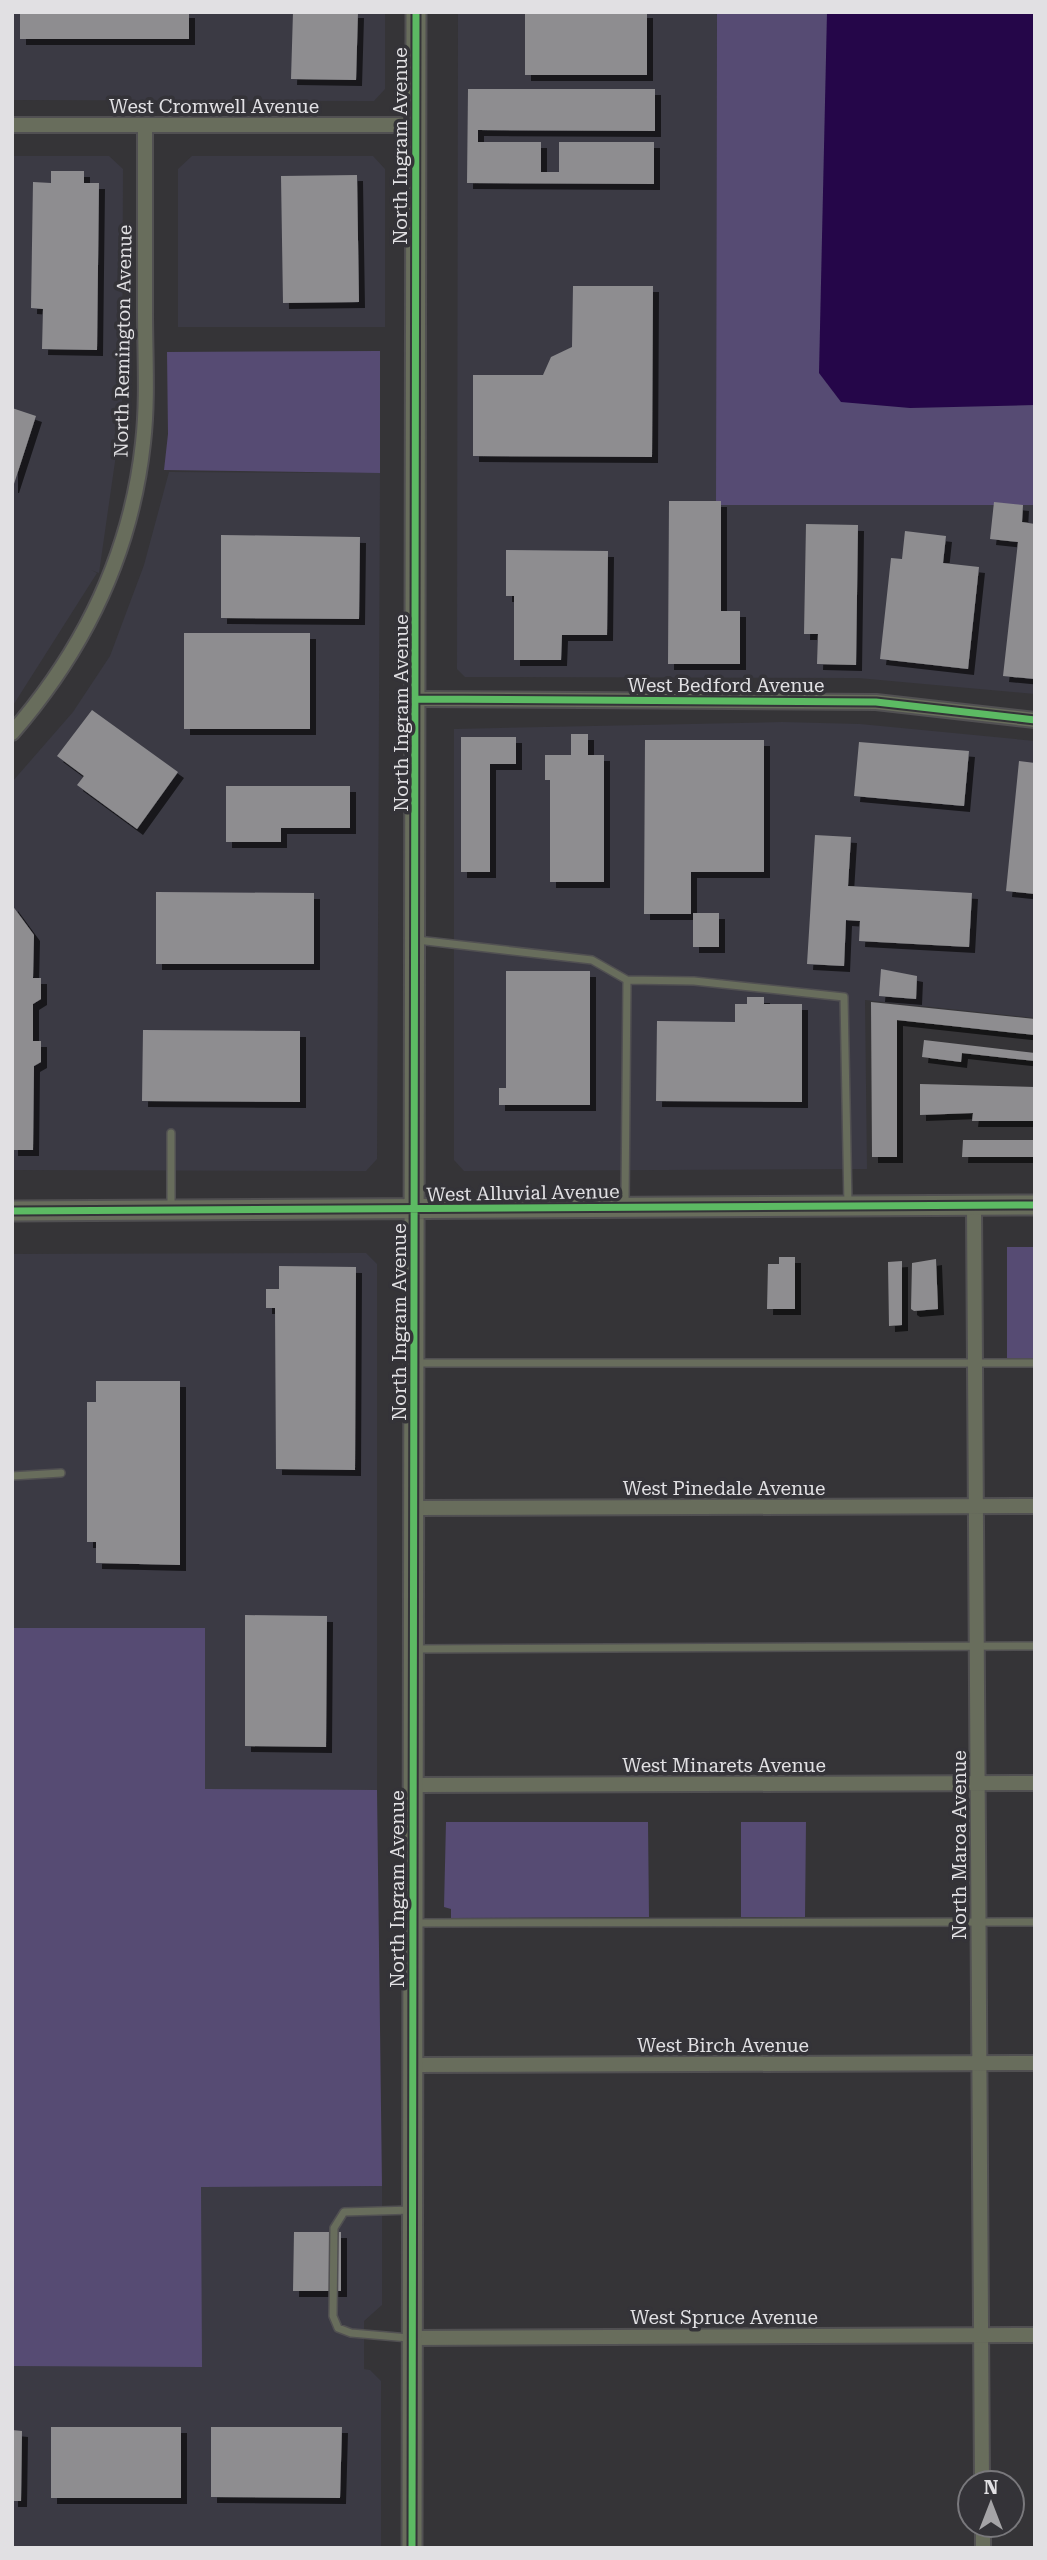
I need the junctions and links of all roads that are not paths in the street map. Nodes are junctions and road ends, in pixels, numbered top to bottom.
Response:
1 (416, 12) edge
2 (12, 125) edge
3 (145, 125) junction
4 (417, 125) junction
5 (417, 699) junction
6 (1035, 720) edge
7 (12, 733) edge
8 (416, 940) junction
9 (627, 980) junction
10 (171, 1133) dead end
11 (1035, 1205) edge
12 (848, 1206) junction
13 (974, 1206) junction
14 (625, 1207) junction
15 (414, 1211) junction
16 (12, 1212) edge
17 (171, 1212) junction
18 (414, 1363) junction
19 (975, 1363) junction
20 (1035, 1363) edge
21 (12, 1469) edge
22 (28, 1473) junction
23 (61, 1473) dead end
24 (12, 1476) edge
25 (976, 1506) junction
26 (1035, 1506) edge
27 (414, 1508) junction
28 (1035, 1646) edge
29 (977, 1647) junction
30 (414, 1649) junction
31 (978, 1783) junction
32 (1035, 1783) edge
33 (414, 1785) junction
34 (979, 1922) junction
35 (1035, 1922) edge
36 (413, 1923) junction
37 (980, 2063) junction
38 (1035, 2063) edge
39 (412, 2066) junction
40 (412, 2210) junction
41 (1035, 2335) edge
42 (982, 2336) junction
43 (413, 2338) junction
44 (982, 2469) edge
45 (412, 2548) edge

1 - 4 street, North Ingram Avenue
2 - 3 street, West Cromwell Avenue
3 - 4 street, West Cromwell Avenue
3 - 7 street, North Remington Avenue
4 - 5 street, North Ingram Avenue
5 - 6 street, West Bedford Avenue
5 - 8 street, North Ingram Avenue
8 - 9 lane
8 - 15 street, North Ingram Avenue
9 - 12 lane
9 - 14 lane
10 - 17 lane
11 - 13 street, West Alluvial Avenue
12 - 13 street, West Alluvial Avenue
12 - 14 street, West Alluvial Avenue
13 - 19 street, North Maroa Avenue
14 - 15 street, West Alluvial Avenue
15 - 17 street, West Alluvial Avenue
15 - 18 street, North Ingram Avenue
16 - 17 street, West Alluvial Avenue
18 - 19 lane
18 - 27 street, North Ingram Avenue
19 - 20 lane
19 - 25 street, North Maroa Avenue
21 - 22 lane
22 - 23 lane
22 - 24 lane
25 - 26 street, West Pinedale Avenue
25 - 27 street, West Pinedale Avenue
25 - 29 street, North Maroa Avenue
27 - 30 street, North Ingram Avenue
28 - 29 lane
29 - 30 lane
29 - 31 street, North Maroa Avenue
30 - 33 street, North Ingram Avenue
31 - 32 street, West Minarets Avenue
31 - 33 street, West Minarets Avenue
31 - 34 street, North Maroa Avenue
33 - 36 street, North Ingram Avenue
34 - 35 lane
34 - 36 lane
34 - 37 street, North Maroa Avenue
36 - 39 street, North Ingram Avenue
37 - 38 street, West Birch Avenue
37 - 39 street, West Birch Avenue
37 - 42 street, North Maroa Avenue
39 - 40 street, North Ingram Avenue
40 - 43 street, North Ingram Avenue
40 - 43 lane
41 - 42 street, West Spruce Avenue
42 - 43 street, West Spruce Avenue
42 - 44 street, North Maroa Avenue
43 - 45 street, North Ingram Avenue

